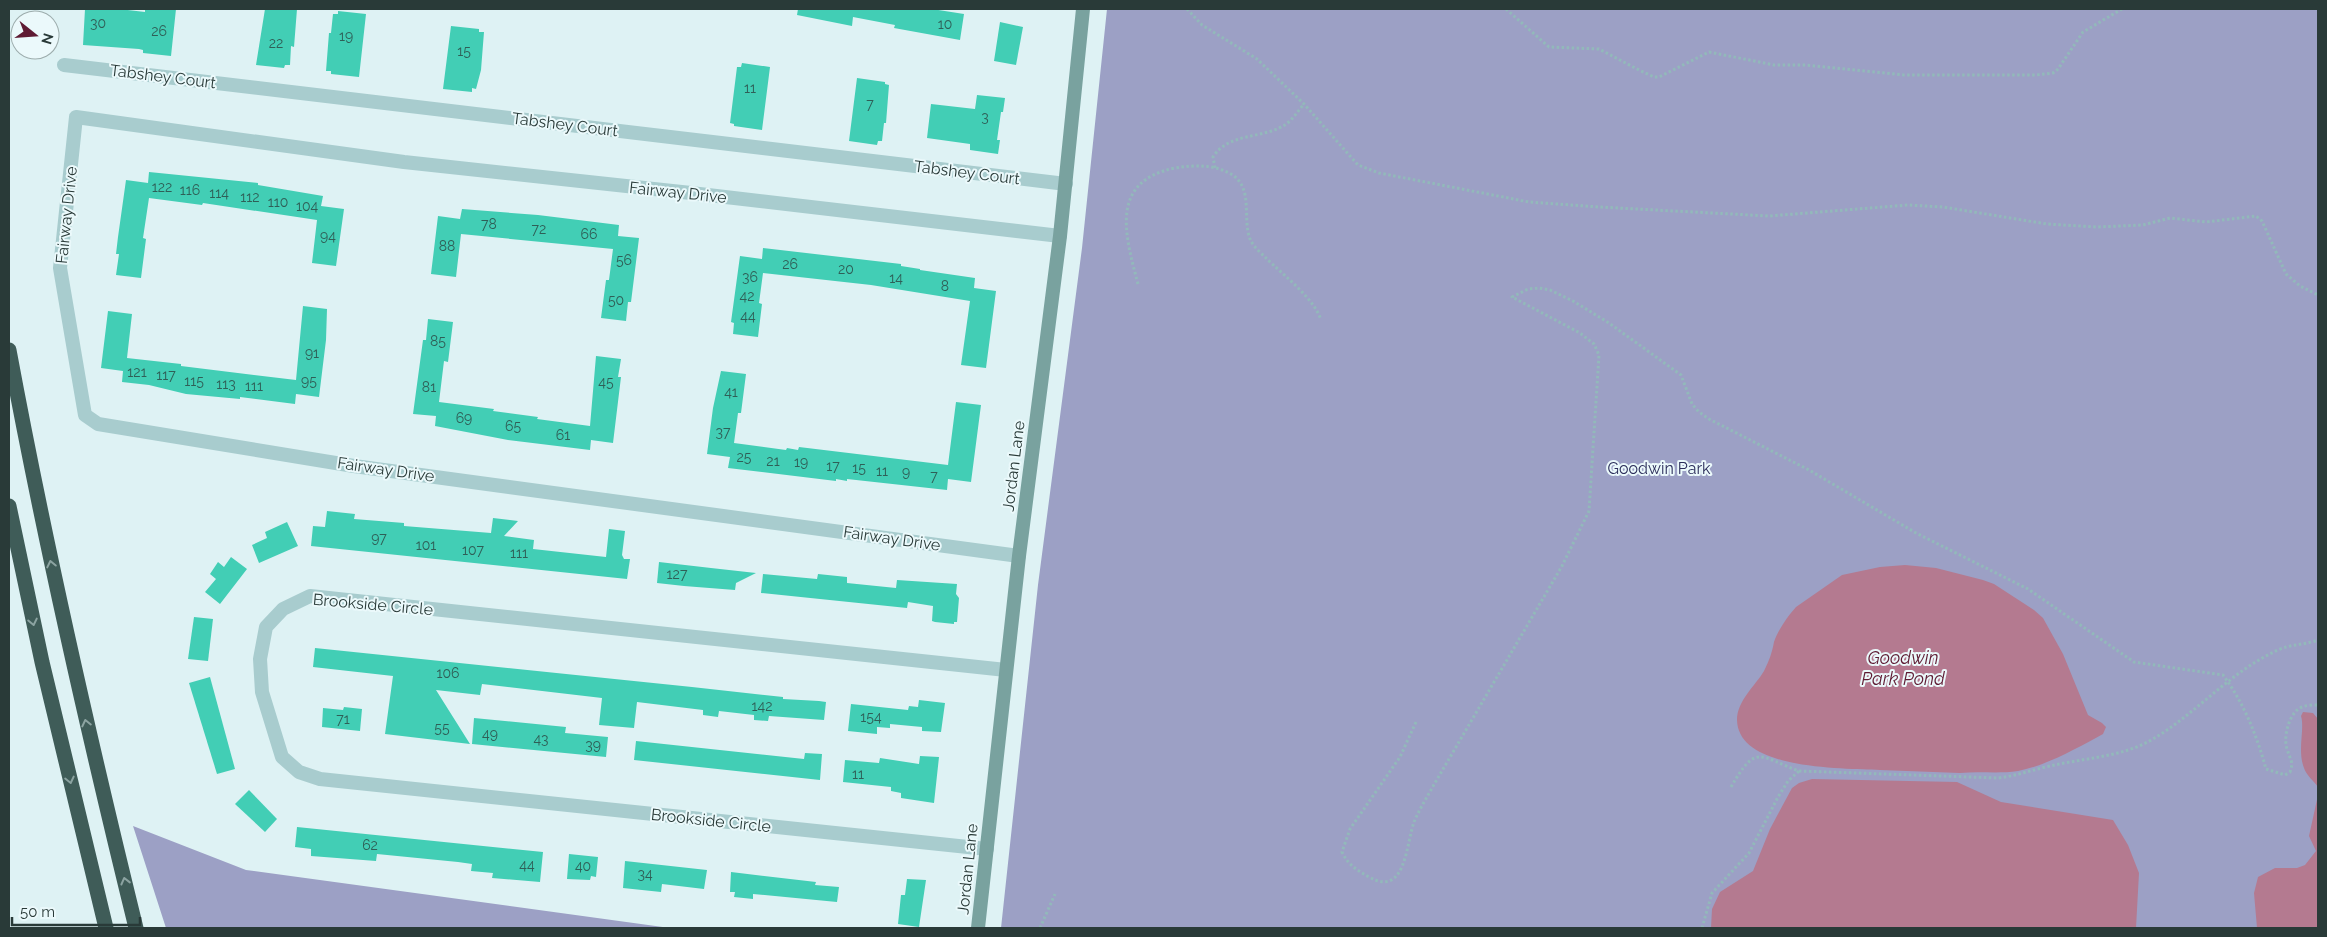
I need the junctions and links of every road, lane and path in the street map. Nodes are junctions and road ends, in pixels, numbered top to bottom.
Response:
1 (1083, 9) edge
2 (1187, 9) edge
3 (1506, 9) edge
4 (2122, 9) edge
5 (64, 64) dead end
6 (1304, 104) junction
7 (1214, 168) junction
8 (1066, 184) junction
9 (1060, 236) junction
10 (1138, 284) dead end
11 (2318, 295) edge
12 (1321, 320) dead end
13 (9, 350) edge
14 (9, 506) edge
15 (1019, 556) junction
16 (2318, 640) edge
17 (1006, 670) junction
18 (2228, 681) junction
19 (2318, 705) edge
20 (1416, 722) dead end
21 (1799, 771) junction
22 (1731, 787) dead end
23 (986, 849) junction
24 (1055, 894) dead end
25 (106, 928) edge
26 (136, 928) edge
27 (978, 928) edge
28 (1040, 928) edge
29 (1702, 928) edge

1 - 8 main road, Jordan Lane
2 - 6 path
3 - 4 path
5 - 8 street, Tabshey Court
6 - 7 path
6 - 11 path
7 - 10 path
7 - 12 path
8 - 9 main road, Jordan Lane
9 - 15 main road, Jordan Lane
9 - 15 street, Fairway Drive
26 -> 13 highway
14 -> 25 highway
15 - 17 main road, Jordan Lane
16 - 18 path
17 - 23 main road, Jordan Lane
17 - 23 street, Brookside Circle
18 - 19 path
18 - 20 path
18 - 21 path
21 - 22 path
21 - 29 path
23 - 27 main road, Jordan Lane
24 - 28 path

